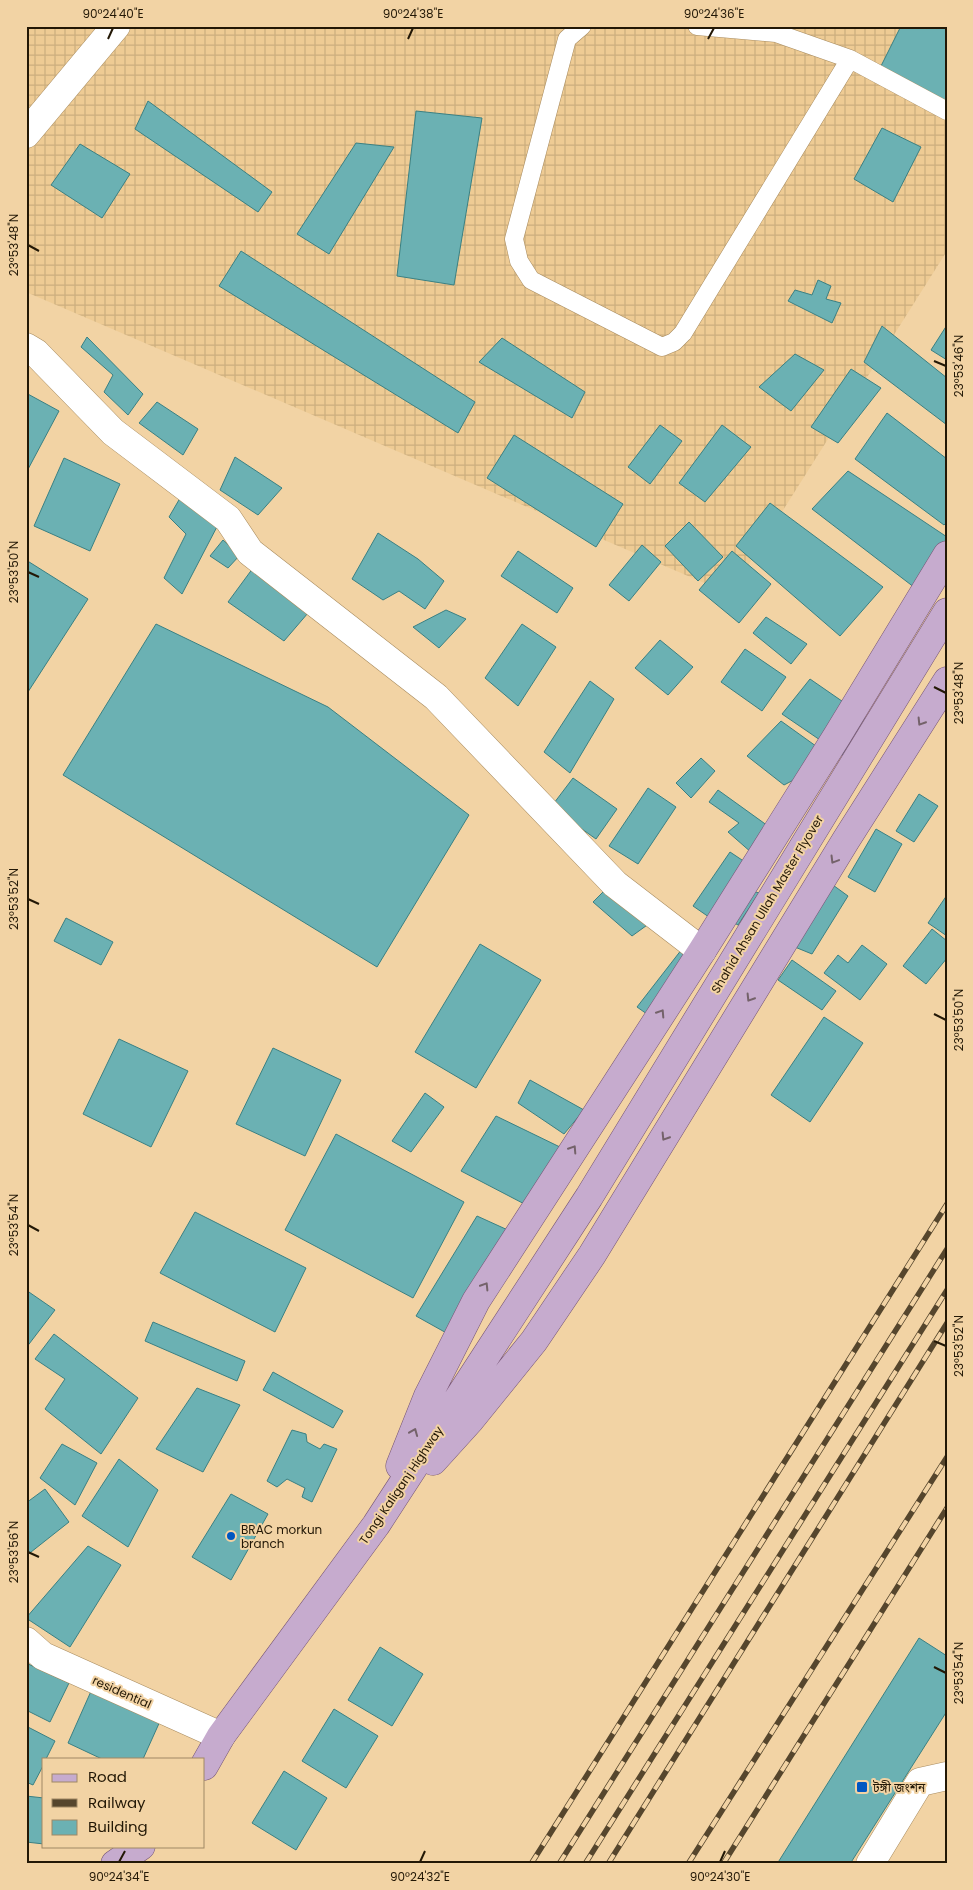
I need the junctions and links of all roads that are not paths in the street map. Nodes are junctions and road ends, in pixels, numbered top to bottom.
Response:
1 (116, 26) edge
2 (582, 26) edge
3 (696, 26) edge
4 (850, 59) junction
5 (947, 111) edge
6 (26, 134) edge
7 (26, 347) edge
8 (947, 555) edge
9 (947, 612) edge
10 (947, 681) edge
11 (702, 951) junction
12 (589, 1197) joint
13 (376, 1525) junction
14 (26, 1641) edge
15 (221, 1736) junction
16 (205, 1764) edge
17 (947, 1776) edge
18 (138, 1848) edge
19 (150, 1848) edge
20 (115, 1864) edge
21 (142, 1864) edge
22 (870, 1864) edge

1 - 6 street
2 - 4 lane
3 - 4 lane
4 - 5 lane
7 - 11 street
8 - 11 main road
9 - 12 main road, Shahid Ahsan Ullah Master Flyover
10 -> 13 main road
13 -> 11 main road
12 - 13 main road, Tongi Kaliganj Highway
13 - 15 main road, Tongi Kaliganj Highway
14 - 15 street, residential
15 - 16 main road, Tongi Kaliganj Highway
17 - 22 street
18 - 20 main road
19 - 21 street

